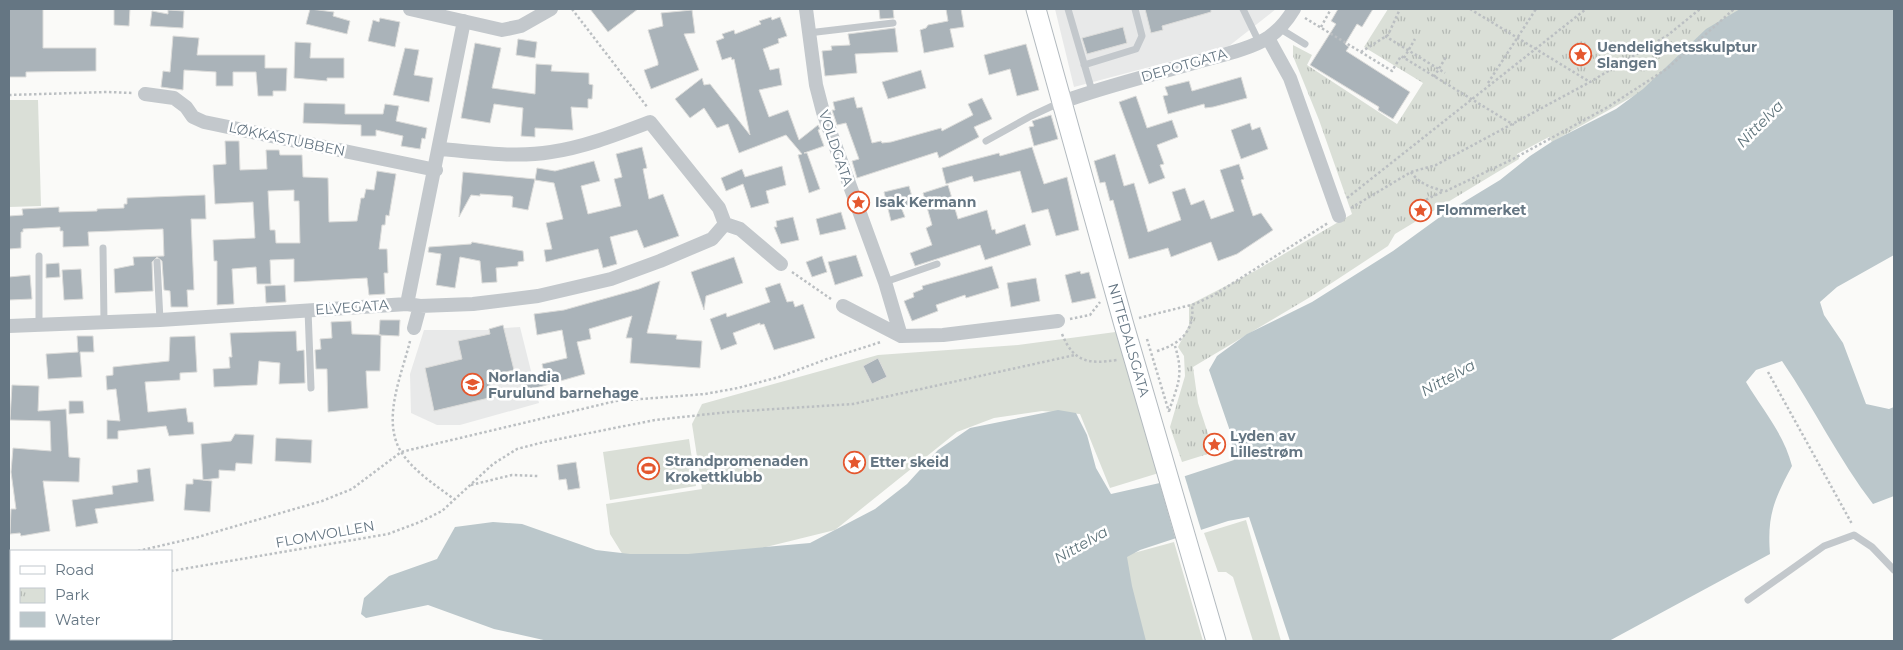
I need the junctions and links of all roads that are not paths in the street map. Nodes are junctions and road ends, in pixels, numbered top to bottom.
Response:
1 (410, 9) edge
2 (551, 9) edge
3 (806, 9) edge
4 (1036, 9) edge
5 (1068, 9) edge
6 (1135, 9) edge
7 (1243, 9) edge
8 (1294, 10) edge
9 (464, 21) junction
10 (893, 23) dead end
11 (1279, 28) junction
12 (808, 33) junction
13 (1264, 40) junction
14 (1305, 44) dead end
15 (1084, 65) junction
16 (1092, 91) junction
17 (146, 94) road end
18 (1062, 102) junction
19 (986, 141) dead end
20 (440, 149) junction
21 (436, 170) junction
22 (1337, 211) road end
23 (725, 224) junction
24 (103, 248) dead end
25 (39, 256) dead end
26 (157, 262) dead end
27 (781, 264) road end
28 (938, 264) dead end
29 (885, 282) junction
30 (414, 305) junction
31 (843, 306) road end
32 (308, 310) junction
33 (160, 320) junction
34 (1058, 321) road end
35 (104, 322) junction
36 (39, 325) junction
37 (9, 326) edge
38 (414, 328) road end
39 (901, 336) junction
40 (311, 388) dead end
41 (1894, 570) edge
42 (1748, 600) dead end
43 (1216, 641) edge

1 - 9 street
2 - 9 street
3 - 12 street, VOLDGATA
4 - 18 main road, NITTEDALSGATA
5 - 15 lane
6 - 15 lane
7 - 13 lane
8 - 11 street, DEPOTGATA
9 - 20 street, ELVEGATA
10 - 12 lane
11 - 13 street, DEPOTGATA
11 - 14 lane
12 - 29 street, VOLDGATA
13 - 16 street, DEPOTGATA
13 - 22 street
15 - 16 lane
16 - 18 street, DEPOTGATA
17 - 21 street, LØKKASTUBBEN
18 - 19 lane
18 - 43 main road, NITTEDALSGATA
20 - 21 street, ELVEGATA
20 - 23 street
21 - 30 street, ELVEGATA
23 - 27 street
23 - 30 street
24 - 35 lane
25 - 36 lane
26 - 33 lane
28 - 29 lane
29 - 39 street, VOLDGATA
30 - 32 street, ELVEGATA
30 - 38 street
31 - 39 street
32 - 33 street, ELVEGATA
32 - 40 lane
33 - 35 street, ELVEGATA
34 - 39 street
35 - 36 street, ELVEGATA
36 - 37 street, ELVEGATA
41 - 42 lane

